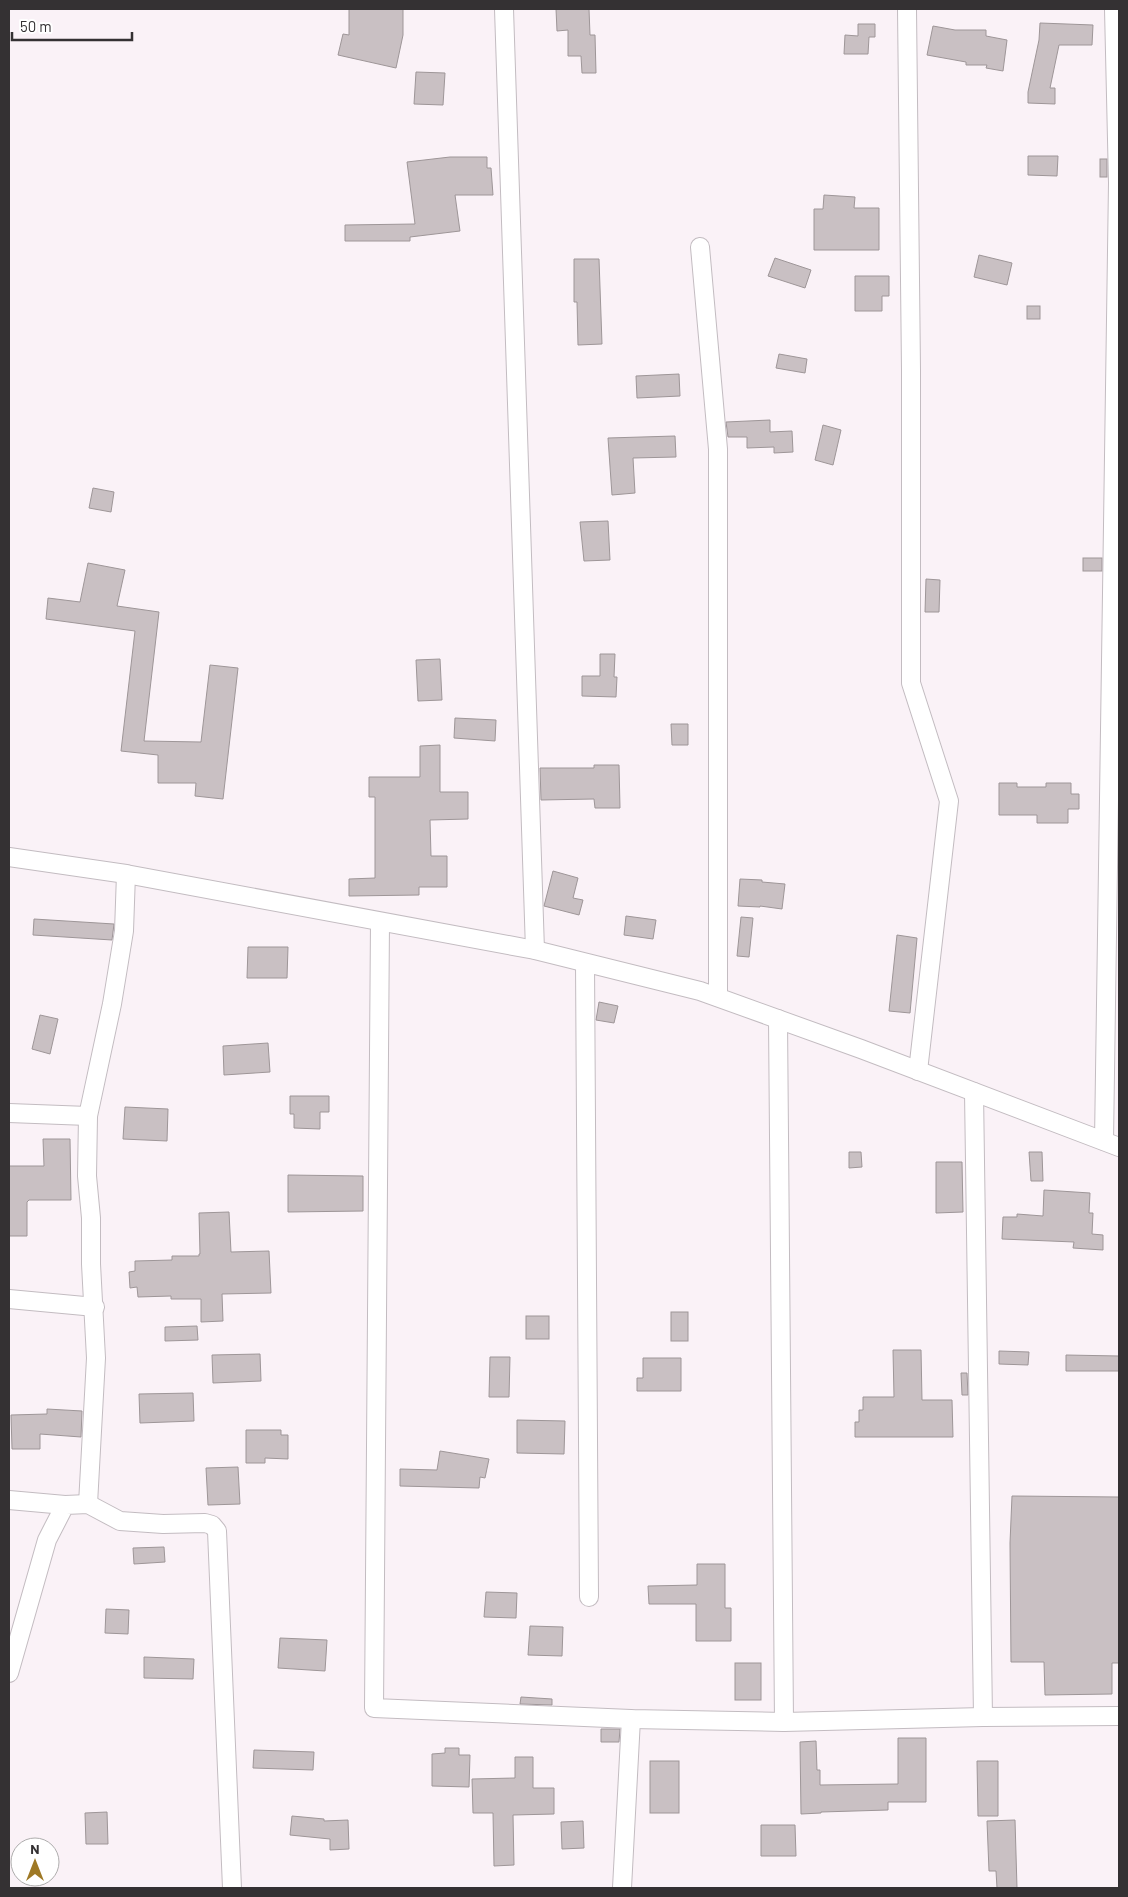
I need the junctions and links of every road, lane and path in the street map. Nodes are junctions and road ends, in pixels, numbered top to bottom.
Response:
1 (504, 9) edge
2 (907, 9) edge
3 (1114, 9) edge
4 (700, 248) dead end
5 (9, 857) edge
6 (126, 874) junction
7 (380, 922) junction
8 (535, 950) junction
9 (585, 963) junction
10 (718, 997) junction
11 (778, 1019) junction
12 (918, 1071) junction
13 (974, 1092) junction
14 (9, 1113) edge
15 (88, 1116) junction
16 (1112, 1144) edge
17 (9, 1299) edge
18 (95, 1307) junction
19 (9, 1500) edge
20 (88, 1504) junction
21 (65, 1505) junction
22 (589, 1597) dead end
23 (9, 1673) edge
24 (1119, 1716) edge
25 (983, 1717) junction
26 (631, 1719) junction
27 (784, 1722) junction
28 (232, 1888) edge
29 (622, 1888) edge

1 - 8 street
2 - 12 street
3 - 16 street
4 - 10 street
5 - 6 street
6 - 7 street
6 - 15 street
7 - 8 street
7 - 26 street
8 - 9 street
9 - 10 street
9 - 22 street
10 - 11 street
11 - 12 street
11 - 27 street
12 - 13 street
13 - 16 street
13 - 25 street
14 - 15 street
15 - 18 street
17 - 18 street
18 - 20 street
19 - 21 street
20 - 21 street
20 - 28 street
21 - 23 street
24 - 25 street
25 - 27 street
26 - 27 street
26 - 29 street

